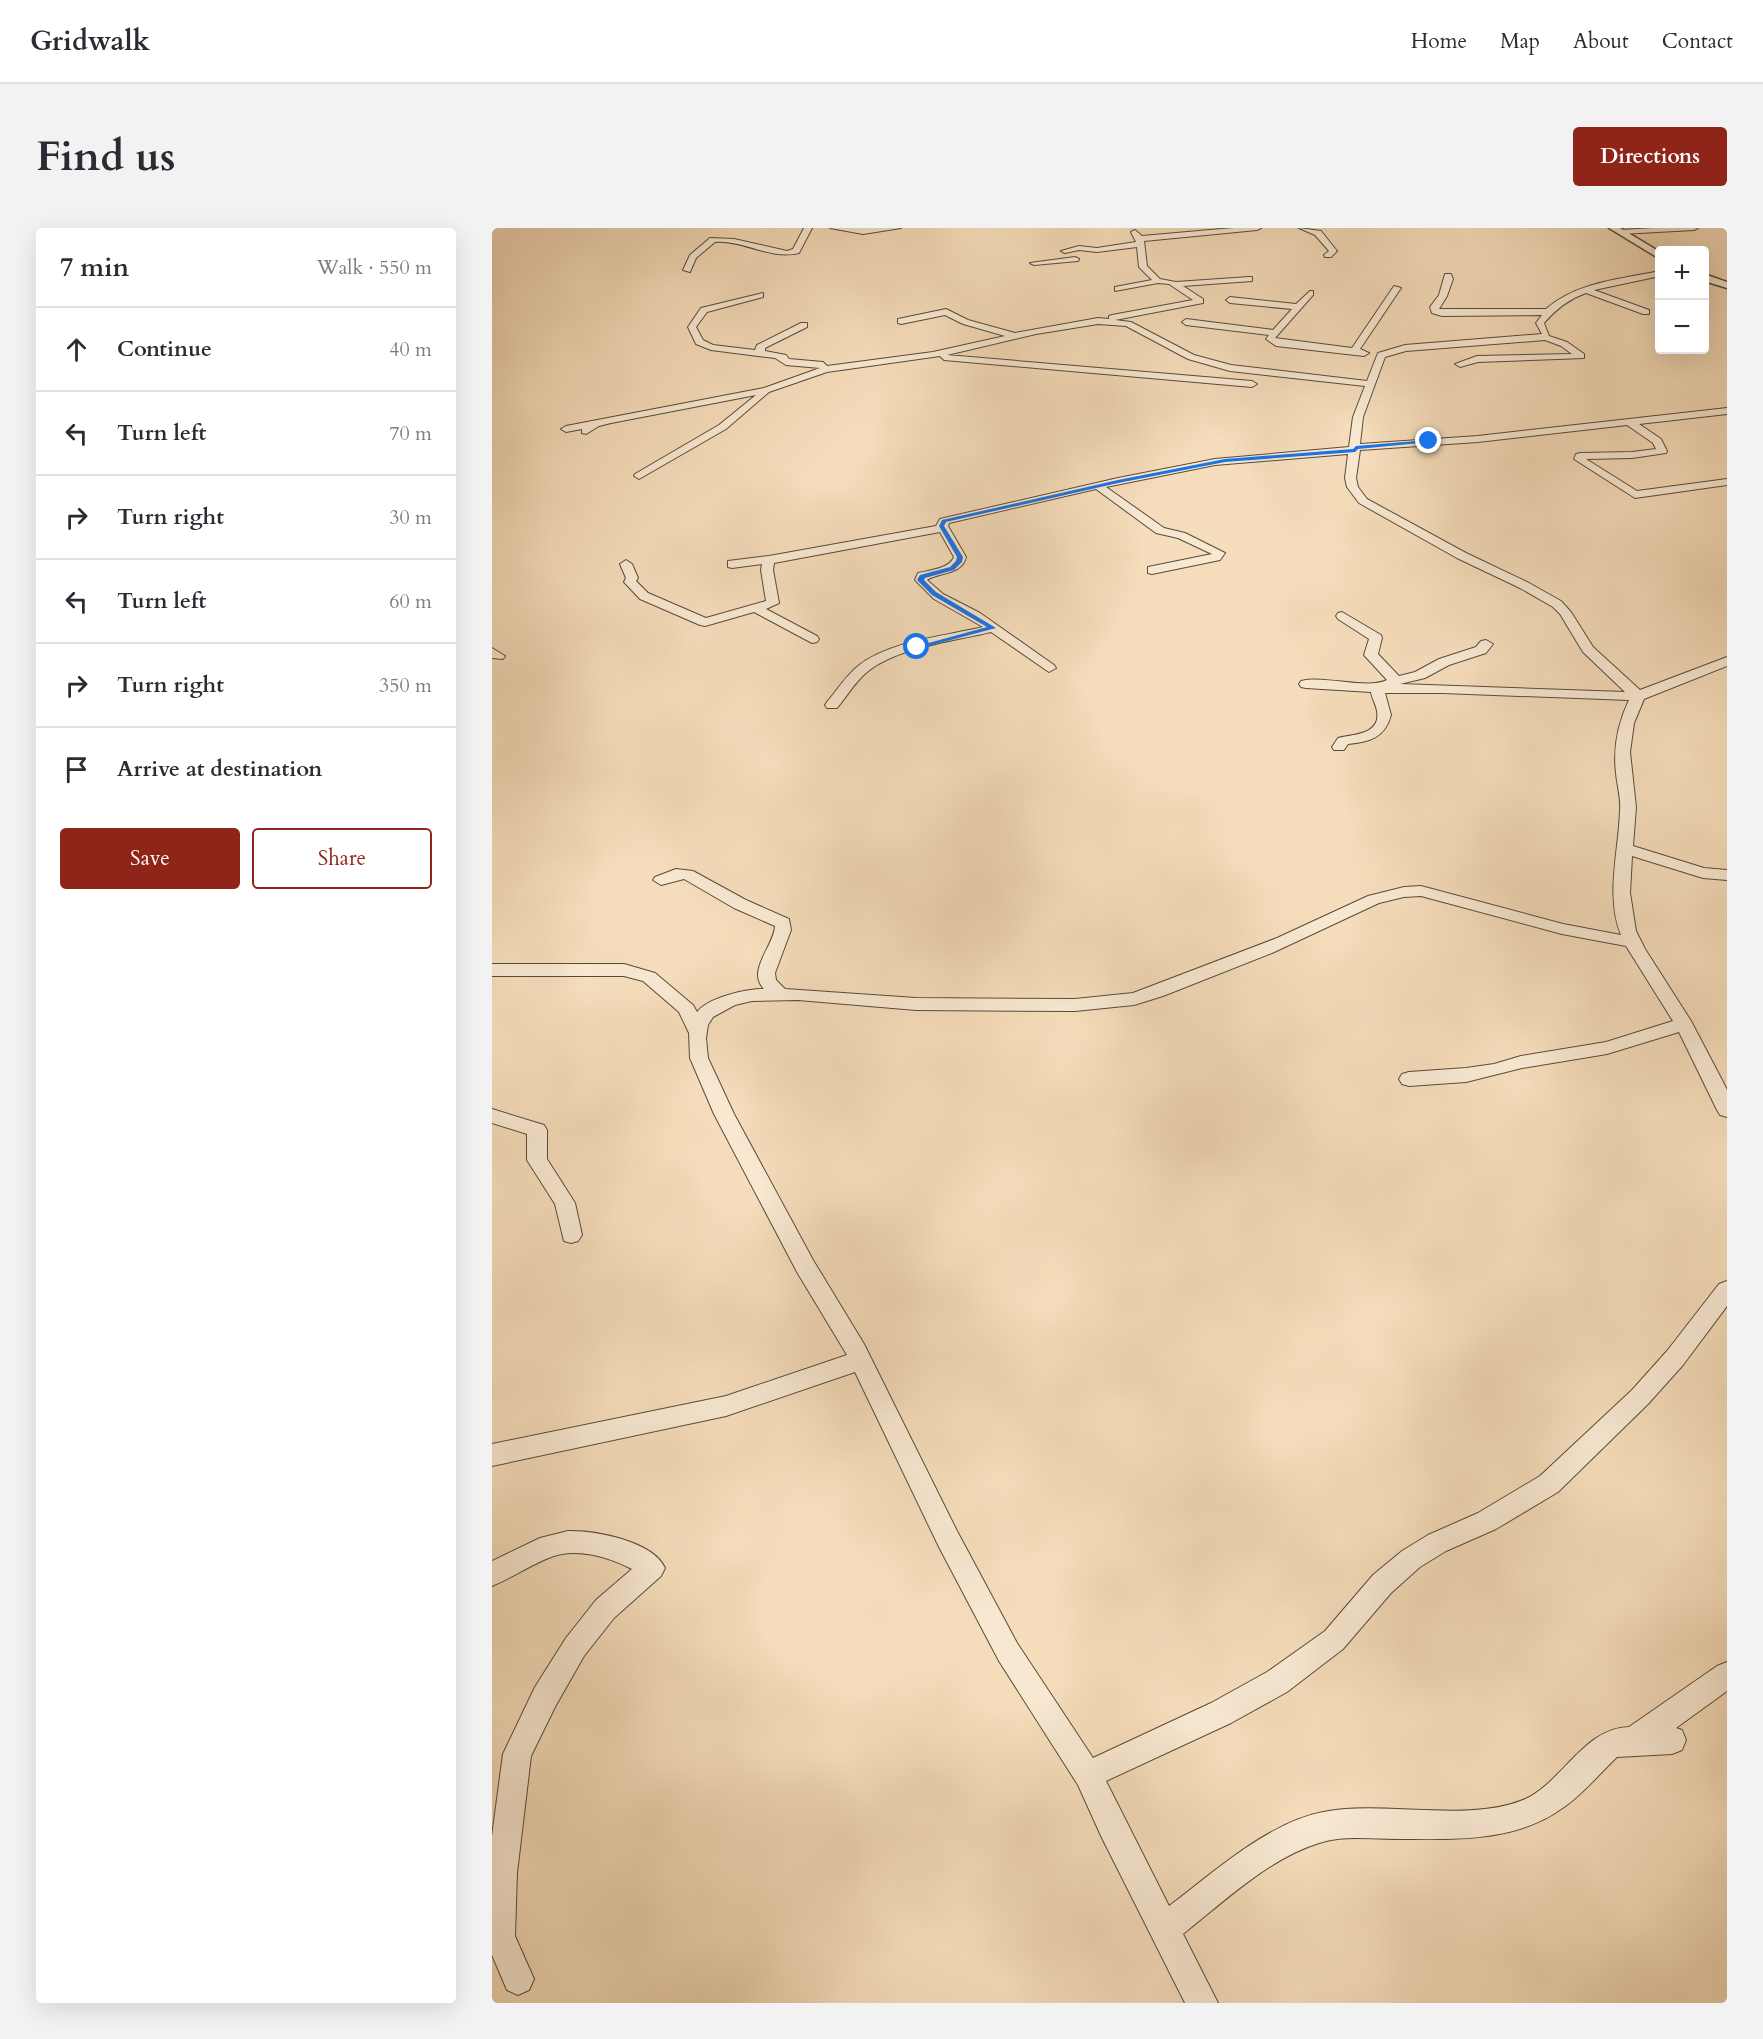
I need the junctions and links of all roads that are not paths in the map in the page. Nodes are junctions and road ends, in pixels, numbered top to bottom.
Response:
1 (808, 228) edge
2 (834, 228) edge
3 (897, 228) edge
4 (1134, 228) edge
5 (1257, 228) edge
6 (1303, 228) edge
7 (1694, 228) edge
8 (1617, 230) edge
9 (1140, 242) junction
10 (700, 250) junction
11 (712, 251) dead end
12 (1655, 254) edge
13 (1328, 255) dead end
14 (1034, 263) dead end
15 (687, 270) dead end
16 (1655, 274) edge
17 (1448, 276) dead end
18 (1249, 279) dead end
19 (1709, 279) edge
20 (1158, 280) junction
21 (1176, 284) junction
22 (1727, 285) edge
23 (1397, 288) dead end
24 (1118, 289) dead end
25 (1585, 289) junction
26 (1310, 293) dead end
27 (760, 294) dead end
28 (1230, 300) dead end
29 (1298, 307) junction
30 (1550, 312) junction
31 (1646, 312) dead end
32 (901, 321) dead end
33 (1098, 321) junction
34 (1186, 322) dead end
35 (804, 325) dead end
36 (1276, 333) junction
37 (1015, 336) junction
38 (1545, 337) junction
39 (1354, 351) junction
40 (760, 352) junction
41 (1383, 354) junction
42 (933, 355) junction
43 (1460, 364) dead end
44 (832, 368) junction
45 (1370, 384) junction
46 (1266, 386) dead end
47 (766, 390) junction
48 (1354, 396) dead end
49 (1365, 397) junction
50 (1727, 411) edge
51 (1629, 422) junction
52 (595, 424) junction
53 (566, 429) dead end
54 (586, 431) dead end
55 (1355, 449) junction
56 (639, 476) dead end
57 (1727, 482) edge
58 (1098, 486) junction
59 (943, 528) junction
60 (769, 560) junction
61 (626, 564) dead end
62 (732, 564) dead end
63 (1152, 570) dead end
64 (755, 608) junction
65 (1342, 616) dead end
66 (993, 628) junction
67 (812, 639) dead end
68 (1486, 644) dead end
69 (1727, 661) edge
70 (1049, 668) dead end
71 (1396, 681) junction
72 (1306, 684) dead end
73 (1377, 689) junction
74 (1638, 696) junction
75 (832, 705) dead end
76 (1339, 747) dead end
77 (1625, 849) junction
78 (1727, 874) edge
79 (661, 880) dead end
80 (1632, 942) junction
81 (492, 970) edge
82 (779, 993) junction
83 (1684, 1024) junction
84 (698, 1033) junction
85 (1409, 1079) dead end
86 (1727, 1110) edge
87 (492, 1116) edge
88 (571, 1235) dead end
89 (1727, 1290) edge
90 (860, 1360) junction
91 (492, 1455) edge
92 (492, 1574) edge
93 (1727, 1675) edge
94 (1672, 1740) dead end
95 (1633, 1741) junction
96 (1088, 1775) junction
97 (1164, 1929) junction
98 (518, 1979) dead end
99 (1202, 2003) edge

1 - 10 street
2 - 3 street
4 - 9 street
5 - 9 street
6 - 13 street
7 - 8 street
8 - 12 street
9 - 14 street
9 - 20 street
10 - 11 street
10 - 15 street
16 - 25 street
17 - 30 street
18 - 21 street
19 - 22 street
20 - 21 street
20 - 24 street
21 - 33 street
23 - 39 street
25 - 30 street
25 - 31 street
26 - 29 street
27 - 40 street
28 - 29 street
29 - 36 street
30 - 38 street
32 - 37 street
33 - 37 street
33 - 45 street
34 - 36 street
35 - 40 street
36 - 39 street
37 - 42 street
38 - 41 street
38 - 43 street
39 - 41 street
40 - 44 street
41 - 45 street
42 - 44 street
42 - 46 street
44 - 47 street
45 - 49 street
47 - 52 street
47 - 56 street
48 - 49 street
49 - 55 street
50 - 51 street
51 - 55 street
51 - 57 street
52 - 53 street
52 - 54 street
55 - 58 street
55 - 74 street
58 - 59 street
58 - 63 street
59 - 60 street
59 - 66 street
60 - 62 street
60 - 64 street
61 - 64 street
64 - 67 street
65 - 71 street
66 - 70 street
66 - 75 street
68 - 71 street
69 - 74 street
71 - 73 street
72 - 73 street
73 - 74 street
73 - 76 street
74 - 77 street
77 - 78 street
77 - 80 street
79 - 82 street
80 - 82 street
80 - 83 street
81 - 84 street
82 - 84 street
83 - 85 street
83 - 86 street
84 - 90 street
87 - 88 street
89 - 96 street
90 - 91 street
90 - 96 street
92 - 98 street
93 - 95 street
94 - 95 street
95 - 97 street
96 - 97 street
97 - 99 street

